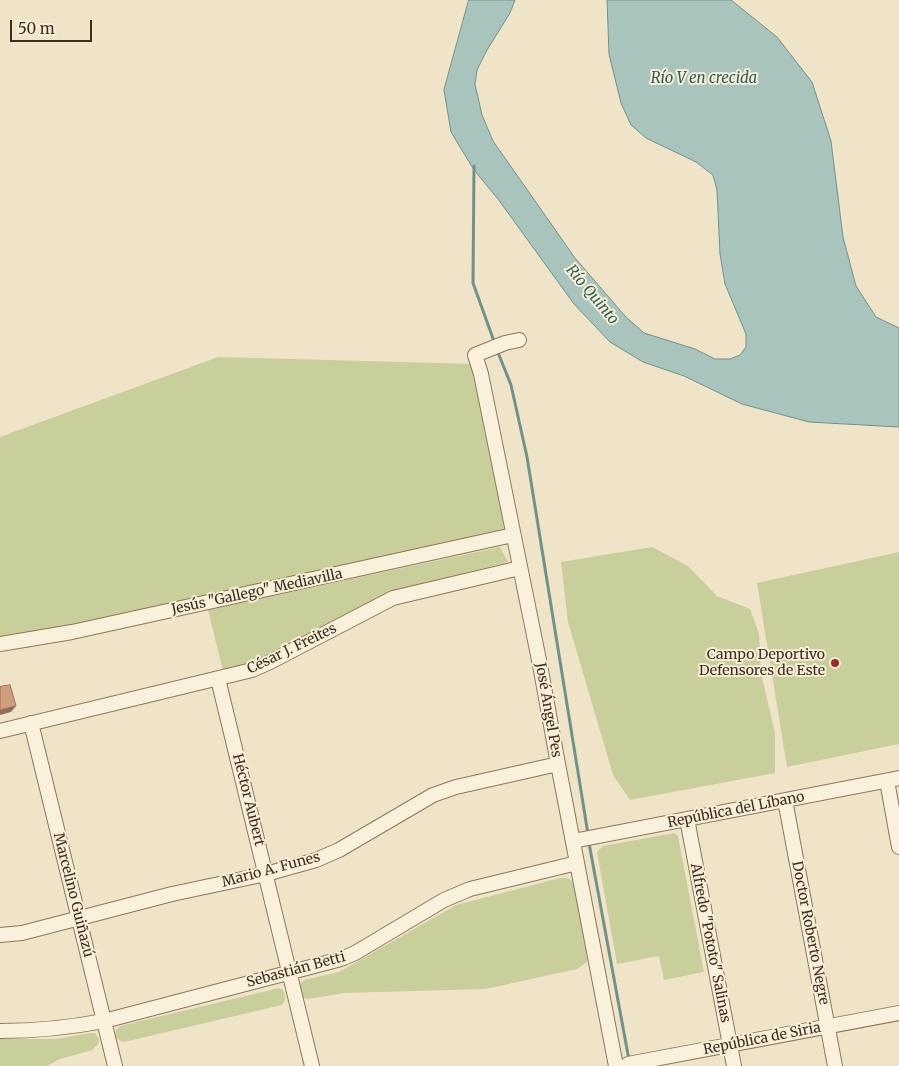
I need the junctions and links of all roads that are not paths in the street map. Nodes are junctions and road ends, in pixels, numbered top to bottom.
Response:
1 (519, 340) dead end
2 (513, 535) junction
3 (520, 568) junction
4 (0, 644) edge
5 (218, 679) junction
6 (31, 723) junction
7 (0, 731) edge
8 (558, 764) junction
9 (893, 779) edge
10 (785, 800) junction
11 (686, 819) junction
12 (573, 841) junction
13 (899, 847) edge
14 (578, 863) junction
15 (266, 874) junction
16 (79, 918) junction
17 (0, 934) edge
18 (290, 972) junction
19 (899, 1013) edge
20 (104, 1021) junction
21 (828, 1026) junction
22 (0, 1031) edge
23 (730, 1045) junction
24 (114, 1066) edge
25 (312, 1066) edge
26 (616, 1066) edge
27 (626, 1066) edge
28 (734, 1066) edge
29 (835, 1066) edge

1 - 2 street, José Ángel Pes
2 - 3 street, José Ángel Pes
2 - 4 street, Jesús "Gallego" Mediavilla
3 - 5 street, César J. Freites
3 - 8 street, José Ángel Pes
5 - 6 street, César J. Freites
5 - 15 street, Héctor Aubert
6 - 7 street, César J. Freites
6 - 16 street, Marcelino Guiñazú
8 - 12 street, José Ángel Pes
8 - 15 street, Mario A. Funes
9 - 10 street, República del Líbano
9 - 13 street
10 - 11 street, República del Líbano
10 - 21 street, Doctor Roberto Negre
11 - 12 street, República del Líbano
11 - 23 street, Alfredo "Pototo" Salinas
12 - 14 street, José Ángel Pes
14 - 18 street, Sebastián Betti
14 - 26 street, José Ángel Pes
15 - 16 street, Mario A. Funes
15 - 18 street, Héctor Aubert
16 - 17 street, Mario A. Funes
16 - 20 street, Marcelino Guiñazú
18 - 20 street, Sebastián Betti
18 - 25 street, Héctor Aubert
19 - 21 street, República de Siria
20 - 22 street, Sebastián Betti
20 - 24 street, Marcelino Guiñazú
21 - 23 street, República de Siria
21 - 29 street, Doctor Roberto Negre
23 - 27 street, República de Siria
23 - 28 street, Alfredo "Pototo" Salinas

